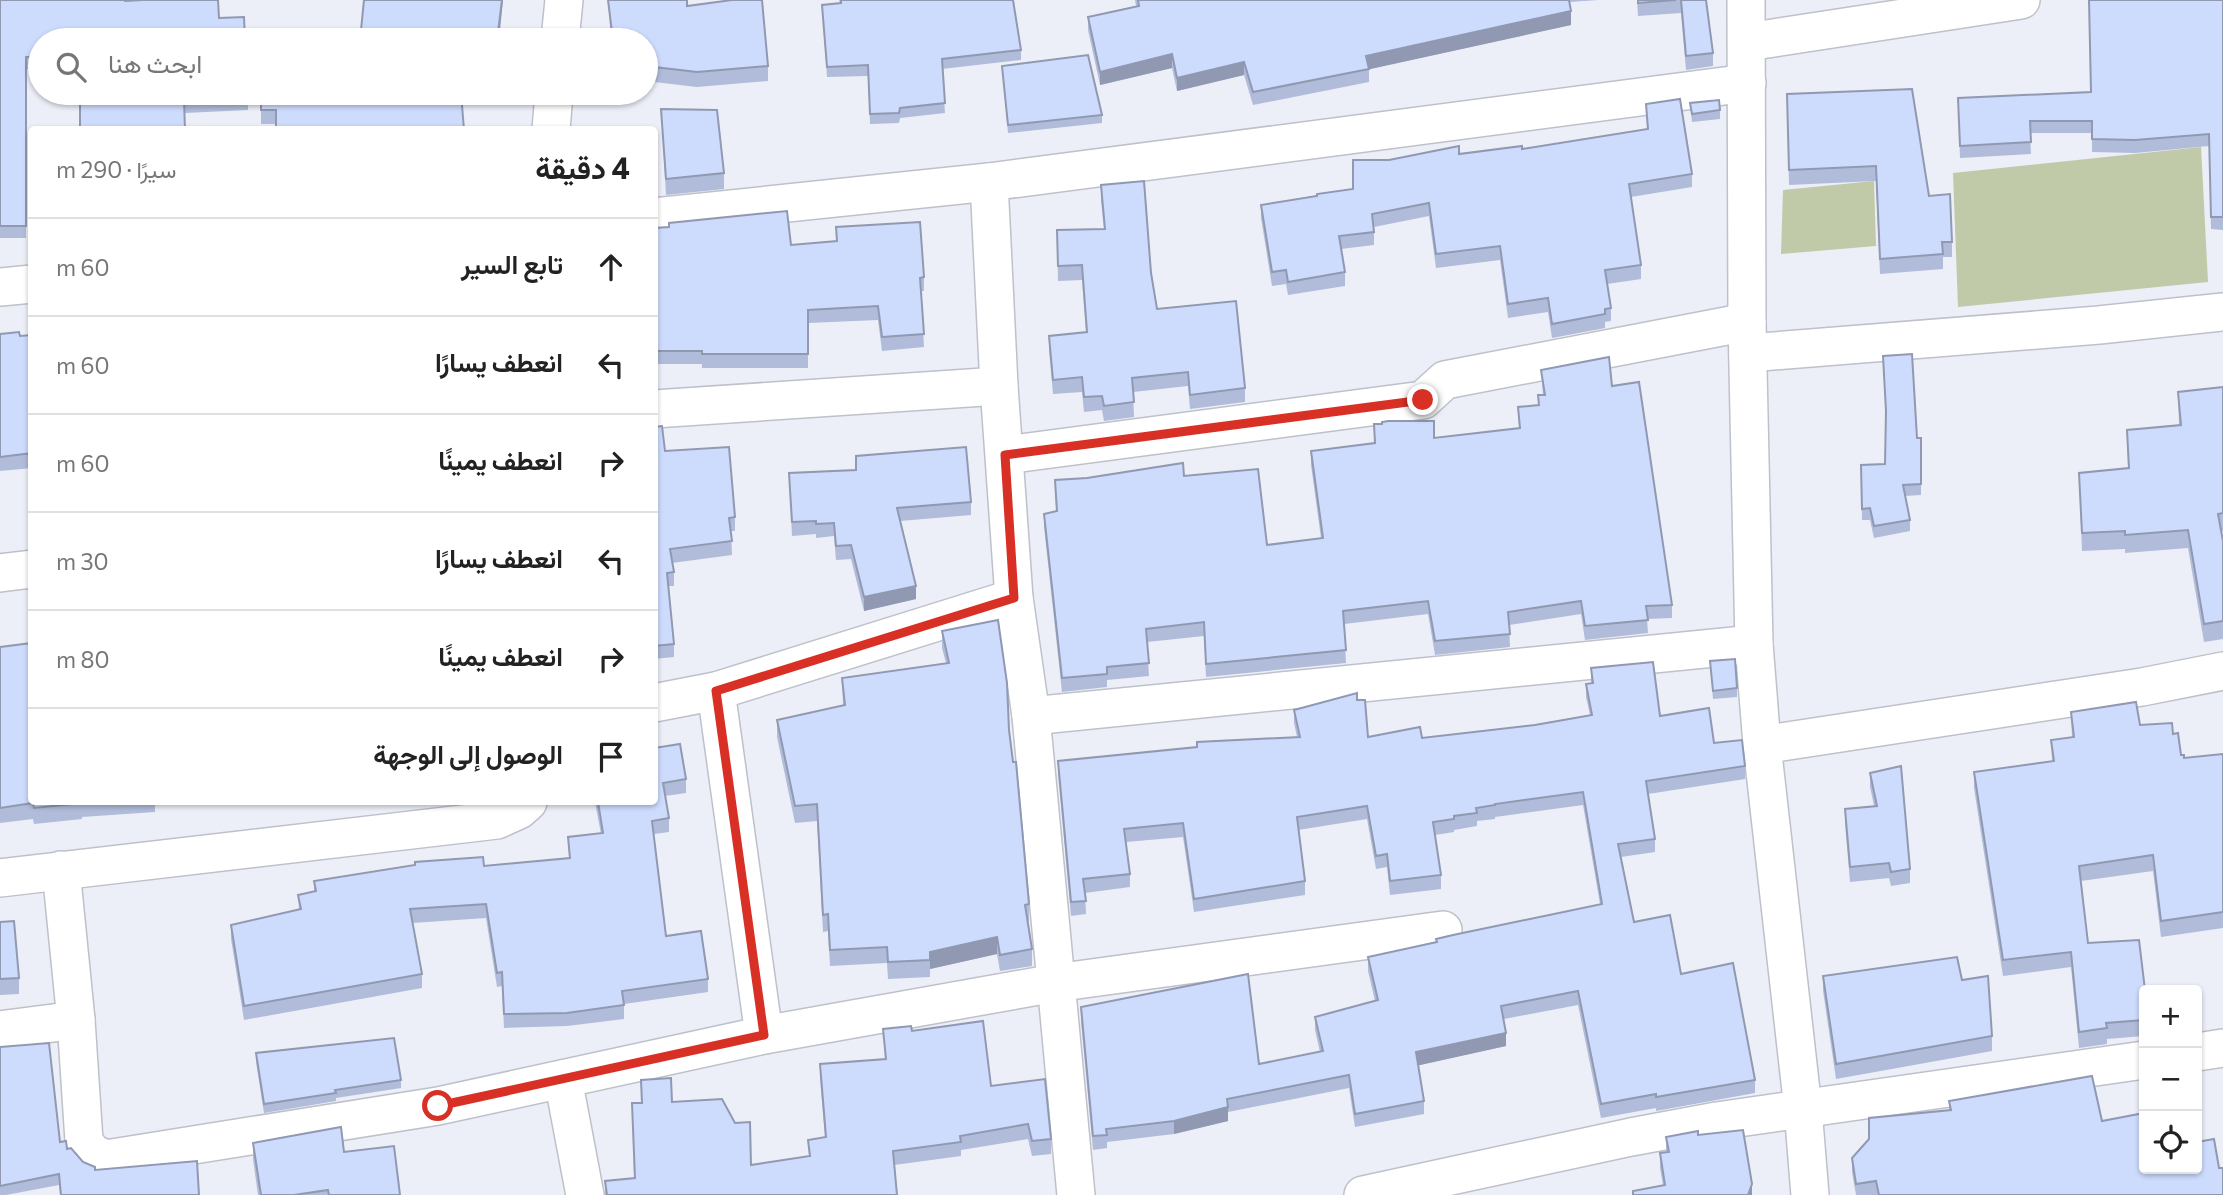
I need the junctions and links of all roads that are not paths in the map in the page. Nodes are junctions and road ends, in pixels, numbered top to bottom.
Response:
1 (564, 0) edge
2 (1746, 0) edge
3 (2021, 0) edge
4 (561, 28) edge
5 (1747, 42) junction
6 (1747, 83) junction
7 (553, 105) edge
8 (551, 126) edge
9 (989, 182) junction
10 (658, 217) edge
11 (28, 284) edge
12 (0, 288) edge
13 (2223, 312) edge
14 (1747, 338) junction
15 (999, 386) junction
16 (658, 409) edge
17 (1005, 455) junction
18 (28, 570) edge
19 (0, 573) edge
20 (1014, 598) junction
21 (1754, 644) junction
22 (2223, 671) edge
23 (716, 691) junction
24 (658, 703) edge
25 (1031, 716) junction
26 (1762, 745) junction
27 (525, 805) edge
28 (61, 870) junction
29 (0, 878) edge
30 (1443, 929) dead end
31 (1055, 983) junction
32 (76, 1020) junction
33 (0, 1030) edge
34 (764, 1035) junction
35 (2223, 1048) edge
36 (2202, 1051) edge
37 (2139, 1060) edge
38 (563, 1079) junction
39 (1803, 1109) junction
40 (586, 1195) edge
41 (1076, 1195) edge
42 (1363, 1195) edge
43 (1810, 1195) edge

1 - 4 street
2 - 5 street
3 - 5 street
5 - 6 street
6 - 9 street
6 - 14 street
7 - 8 street
9 - 10 street
9 - 15 street
11 - 12 street
13 - 14 street
14 - 17 street
14 - 21 street
15 - 16 street
15 - 17 street
17 - 20 street
18 - 19 street
20 - 23 street
20 - 25 street
21 - 25 street
21 - 26 street
22 - 26 street
23 - 24 street
23 - 34 street
25 - 31 street
26 - 39 street
27 - 28 street
28 - 29 street
28 - 32 street
30 - 31 street
31 - 34 street
31 - 41 street
32 - 33 street
32 - 38 street
34 - 38 street
35 - 36 street
37 - 39 street
38 - 40 street
39 - 42 street
39 - 43 street

